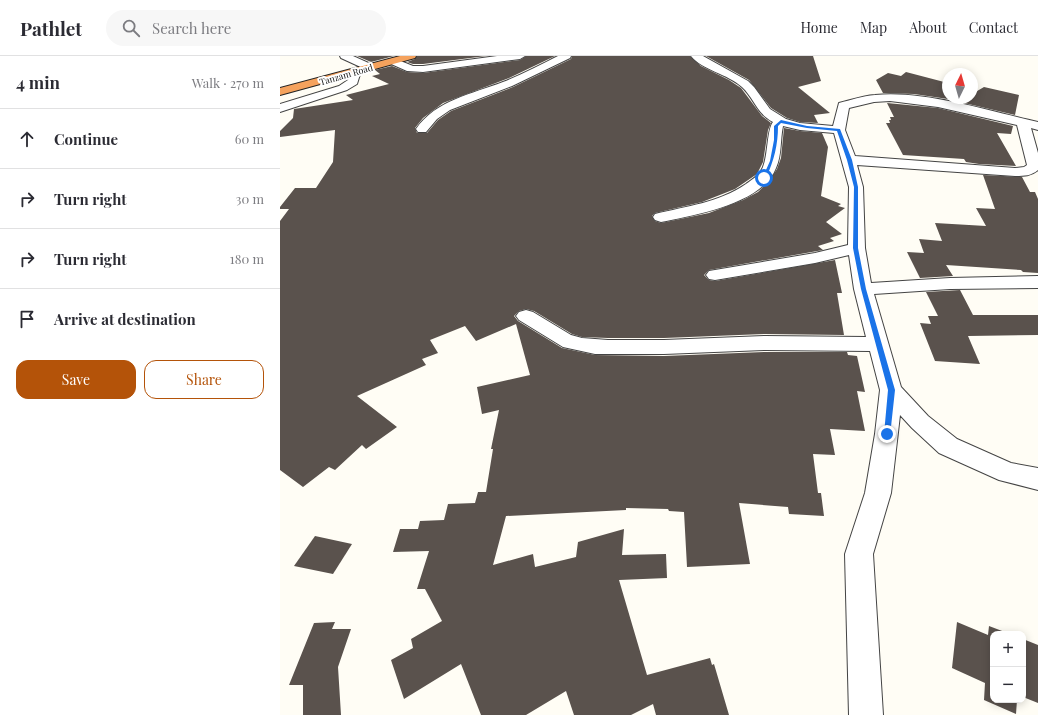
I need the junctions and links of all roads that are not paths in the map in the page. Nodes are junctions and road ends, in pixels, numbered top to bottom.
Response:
1 (345, 56) edge
2 (411, 56) edge
3 (520, 56) edge
4 (566, 56) edge
5 (696, 56) edge
6 (393, 61) junction
7 (369, 67) junction
8 (356, 71) junction
9 (280, 92) edge
10 (280, 108) edge
11 (781, 122) junction
12 (1030, 124) edge
13 (422, 128) dead end
14 (839, 130) junction
15 (850, 160) junction
16 (661, 217) dead end
17 (856, 248) junction
18 (715, 275) dead end
19 (1038, 282) edge
20 (863, 289) junction
21 (526, 316) dead end
22 (879, 344) junction
23 (892, 390) junction
24 (1038, 479) edge
25 (866, 715) edge

1 - 7 street
2 - 6 highway, Tanzam Road
3 - 6 street
4 - 13 street
5 - 11 street
6 - 7 highway, Tanzam Road
7 - 8 highway, Tanzam Road
8 - 9 highway, Tanzam Road
8 - 10 street
11 - 14 street
11 - 16 street
12 - 14 street
12 - 15 street
14 - 15 street
15 - 17 street
17 - 18 street
17 - 20 street
19 - 20 street
20 - 22 street
21 - 22 street
22 - 23 street
23 - 24 street
23 - 25 street

